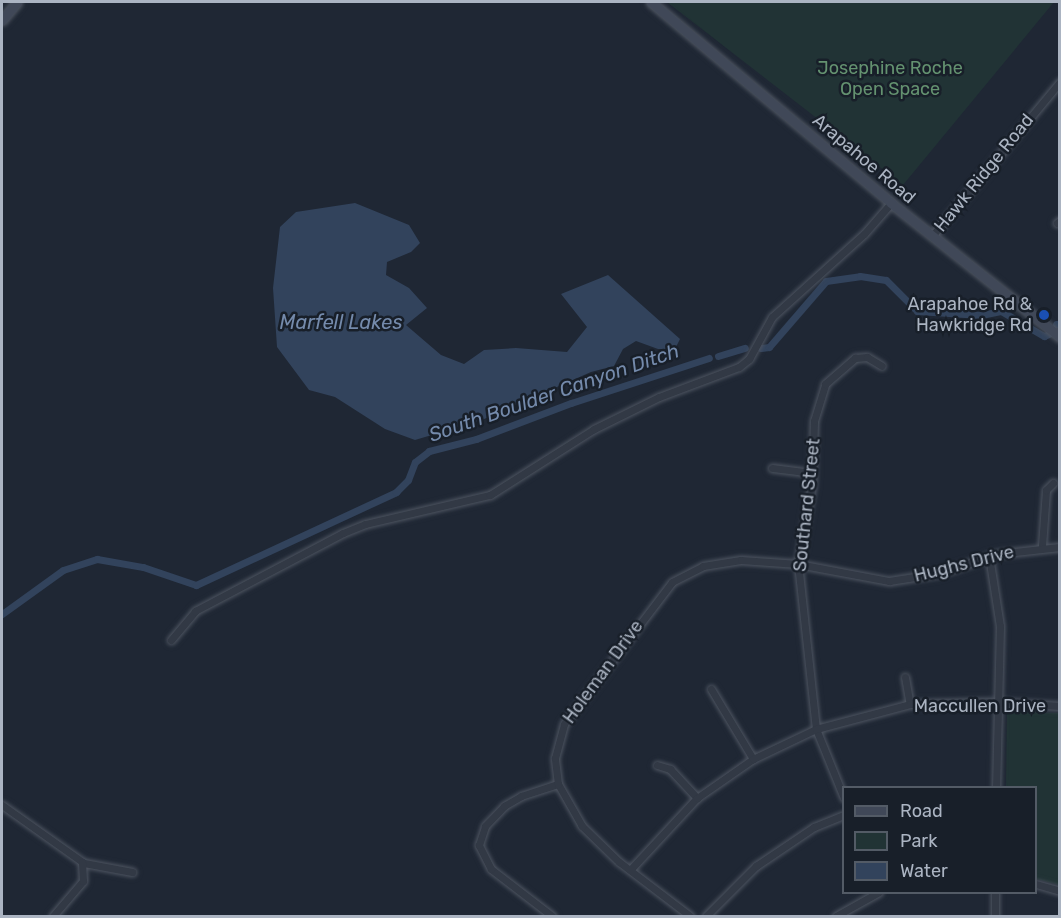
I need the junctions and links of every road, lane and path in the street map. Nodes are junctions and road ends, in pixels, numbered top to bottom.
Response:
1 (17, 2) edge
2 (651, 2) edge
3 (2, 20) edge
4 (1059, 82) edge
5 (891, 203) junction
6 (932, 236) junction
7 (1059, 337) edge
8 (882, 366) dead end
9 (772, 468) dead end
10 (812, 473) junction
11 (1053, 483) dead end
12 (1042, 546) junction
13 (1059, 547) edge
14 (989, 556) junction
15 (798, 564) junction
16 (171, 640) dead end
17 (905, 677) dead end
18 (711, 689) dead end
19 (998, 702) junction
20 (910, 704) junction
21 (1059, 706) edge
22 (816, 729) junction
23 (753, 759) junction
24 (657, 765) dead end
25 (558, 784) junction
26 (996, 786) edge
27 (842, 795) edge
28 (697, 798) junction
29 (2, 805) edge
30 (842, 815) edge
31 (82, 862) junction
32 (630, 870) junction
33 (132, 872) dead end
34 (1037, 885) edge
35 (1059, 891) edge
36 (875, 894) edge
37 (995, 894) edge
38 (53, 916) edge
39 (552, 916) edge
40 (690, 916) edge
41 (706, 916) edge
42 (836, 916) edge
43 (995, 916) edge

1 - 3 main road
2 - 5 main road, Arapahoe Road
4 - 6 street, Hawk Ridge Road
5 - 6 main road, Arapahoe Road
5 - 16 street
6 - 7 main road, Arapahoe Road
8 - 10 street, Southard Street
9 - 10 street
10 - 15 street, Southard Street
11 - 12 street
12 - 13 street, Hughs Drive
12 - 14 street, Hughs Drive
14 - 15 street, Hughs Drive
14 - 19 street
15 - 22 street, Southard Street
15 - 25 street, Holeman Drive
17 - 20 street
18 - 23 street
19 - 20 street, Maccullen Drive
19 - 21 street, Maccullen Drive
19 - 26 street
20 - 22 street, Maccullen Drive
22 - 23 street, Maccullen Drive
22 - 27 street, Southard Street
23 - 28 street, Maccullen Drive
24 - 28 street
25 - 32 street, Holeman Drive
25 - 39 street
28 - 32 street, Maccullen Drive
29 - 31 street
30 - 41 street
31 - 33 street
31 - 38 street
32 - 40 street, Holeman Drive
34 - 35 street
36 - 42 street
37 - 43 street

